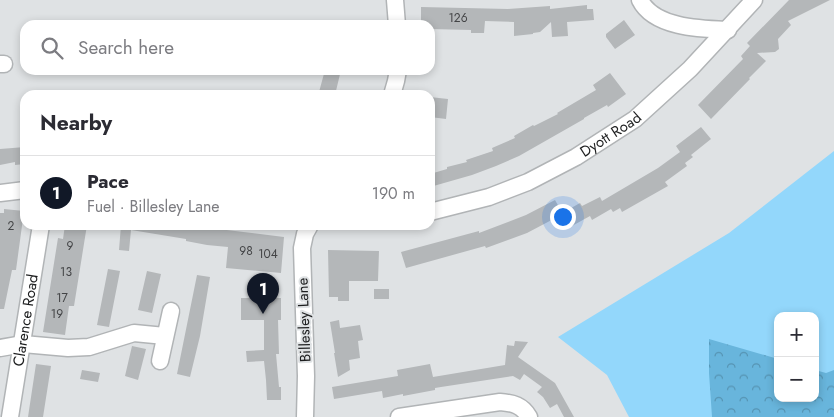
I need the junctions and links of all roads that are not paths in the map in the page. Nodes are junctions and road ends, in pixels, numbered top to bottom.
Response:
1 (395, 0) edge
2 (640, 0) edge
3 (754, 0) edge
4 (397, 20) edge
5 (728, 30) junction
6 (397, 75) edge
7 (393, 90) edge
8 (20, 191) edge
9 (0, 193) edge
10 (435, 211) edge
11 (40, 230) edge
12 (307, 230) edge
13 (171, 311) dead end
14 (165, 336) junction
15 (23, 344) junction
16 (0, 348) edge
17 (160, 361) dead end
18 (10, 417) edge
19 (305, 417) edge
20 (399, 417) edge
21 (529, 417) edge

1 - 4 street
2 - 5 street
3 - 5 street, Dyott Road
5 - 10 street, Dyott Road
6 - 7 street
8 - 9 street
11 - 15 street, Clarence Road
12 - 19 street, Billesley Lane
13 - 14 street
14 - 15 street
14 - 17 street
15 - 16 street
15 - 18 street, Clarence Road
20 - 21 street

